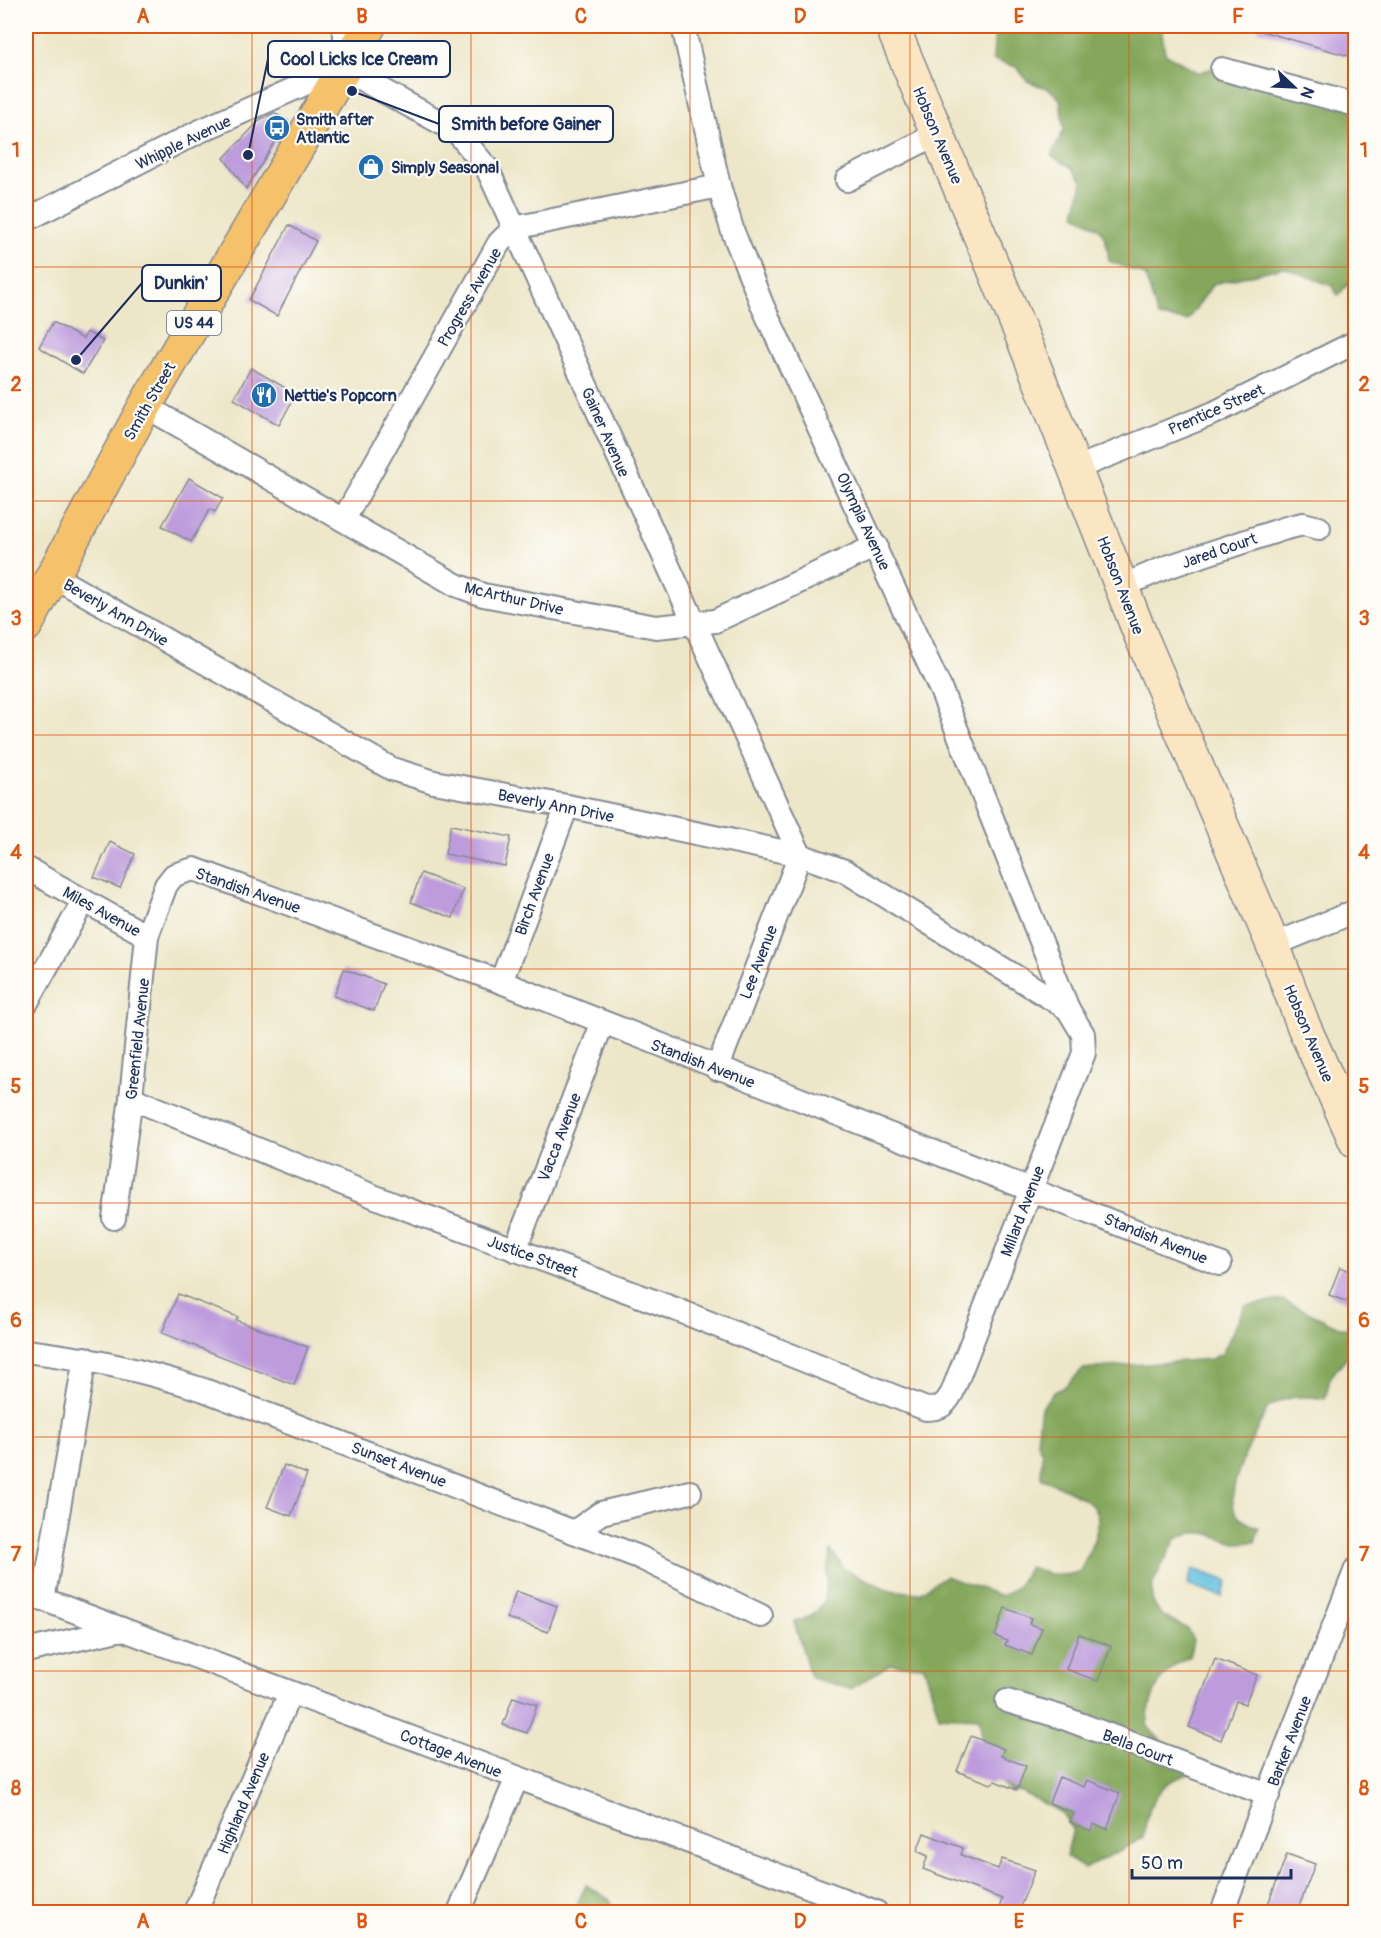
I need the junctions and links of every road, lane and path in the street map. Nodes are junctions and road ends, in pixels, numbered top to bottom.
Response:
1 (342, 26) edge
2 (369, 26) edge
3 (683, 26) edge
4 (892, 26) edge
5 (1222, 69) dead end
6 (345, 70) junction
7 (1356, 105) edge
8 (937, 134) junction
9 (847, 180) dead end
10 (719, 186) junction
11 (26, 220) edge
12 (514, 228) junction
13 (1356, 342) edge
14 (145, 406) junction
15 (1074, 469) junction
16 (344, 519) junction
17 (1319, 528) dead end
18 (876, 546) junction
19 (53, 576) junction
20 (1122, 586) junction
21 (693, 624) junction
22 (26, 625) edge
23 (567, 806) junction
24 (800, 855) junction
25 (26, 868) edge
26 (183, 871) joint
27 (83, 902) junction
28 (1356, 911) edge
29 (147, 936) junction
30 (1273, 945) junction
31 (501, 982) junction
32 (26, 1004) edge
33 (1068, 1009) junction
34 (602, 1024) junction
35 (717, 1069) junction
36 (131, 1098) junction
37 (1354, 1135) edge
38 (1030, 1189) junction
39 (114, 1218) dead end
40 (515, 1250) junction
41 (1220, 1264) dead end
42 (26, 1351) edge
43 (85, 1358) junction
44 (936, 1409) joint
45 (690, 1492) dead end
46 (574, 1532) junction
47 (1356, 1569) edge
48 (34, 1596) edge
49 (761, 1616) dead end
50 (122, 1629) junction
51 (26, 1652) edge
52 (290, 1693) junction
53 (1006, 1701) dead end
54 (517, 1778) junction
55 (1268, 1795) junction
56 (195, 1912) edge
57 (459, 1912) edge
58 (876, 1912) edge
59 (1222, 1912) edge

1 - 6 street
2 - 6 main road, Smith Street / US 44
3 - 10 street, Olympia Avenue
4 - 8 street, Hobson Avenue
5 - 7 street
6 - 11 street, Whipple Avenue
6 - 12 street, Gainer Avenue
6 - 14 main road, Smith Street / US 44
8 - 9 street
8 - 15 street, Hobson Avenue
10 - 12 street
10 - 18 street, Olympia Avenue
12 - 16 street, Progress Avenue
12 - 21 street, Gainer Avenue
13 - 15 street, Prentice Street
14 - 16 street, McArthur Drive
14 - 19 main road, Smith Street / US 44
15 - 20 street, Hobson Avenue
16 - 21 street, McArthur Drive
17 - 20 street, Jared Court
18 - 21 street, McArthur Drive
18 - 33 street, Olympia Avenue
19 - 22 main road, Smith Street / US 44
19 - 23 street, Beverly Ann Drive
20 - 30 street, Hobson Avenue
21 - 24 street, Gainer Avenue
23 - 24 street, Beverly Ann Drive
23 - 31 street, Birch Avenue
24 - 33 street, Beverly Ann Drive
24 - 35 street, Lee Avenue
25 - 27 street, Miles Avenue
26 - 29 street, Greenfield Avenue
26 - 31 street, Standish Avenue
27 - 29 street, Miles Avenue
27 - 32 street
28 - 30 street
29 - 36 street, Greenfield Avenue
30 - 37 street, Hobson Avenue
31 - 34 street, Standish Avenue
33 - 38 street, Millard Avenue
34 - 35 street, Standish Avenue
34 - 40 street, Vacca Avenue
35 - 38 street, Standish Avenue
36 - 39 street, Greenfield Avenue
36 - 40 street, Justice Street
38 - 41 street, Standish Avenue
38 - 44 street, Millard Avenue
40 - 44 street, Justice Street
42 - 43 street, Sunset Avenue
43 - 46 street, Sunset Avenue
43 - 48 street
45 - 46 street
46 - 49 street, Sunset Avenue
47 - 55 street, Barker Avenue
48 - 50 street, Cottage Avenue
50 - 51 street
50 - 52 street, Cottage Avenue
52 - 54 street, Cottage Avenue
52 - 56 street, Highland Avenue
53 - 55 street, Bella Court
54 - 57 street
54 - 58 street, Cottage Avenue
55 - 59 street, Barker Avenue

